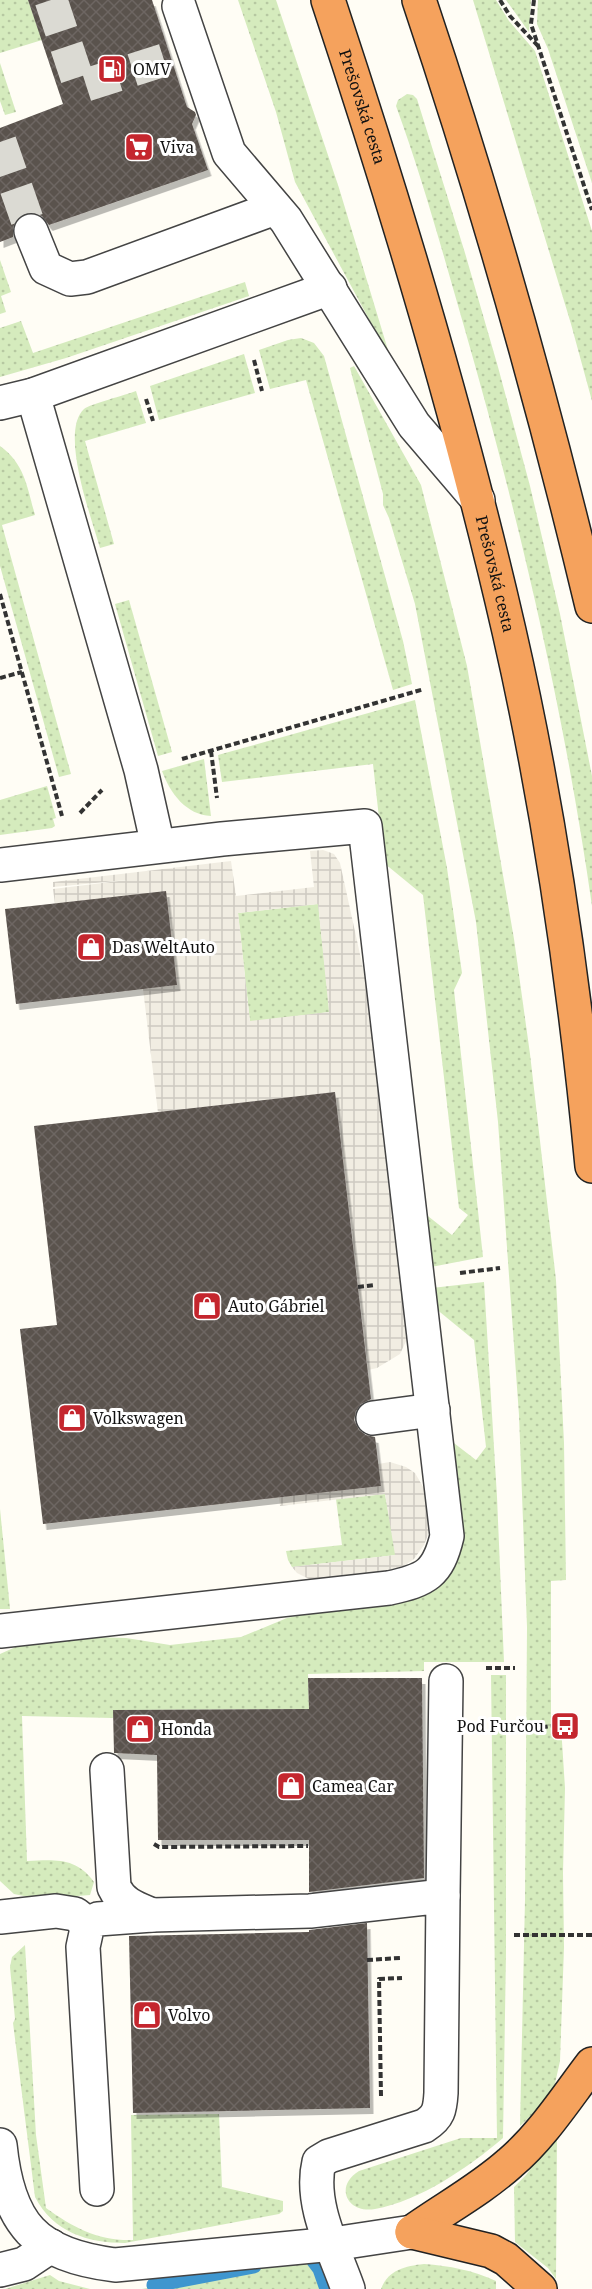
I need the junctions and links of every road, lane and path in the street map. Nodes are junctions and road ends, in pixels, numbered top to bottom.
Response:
1 (328, 0) edge
2 (419, 0) edge
3 (500, 0) edge
4 (534, 0) edge
5 (179, 6) dead end
6 (538, 46) junction
7 (275, 208) junction
8 (592, 210) edge
9 (30, 231) tunnel mouth
10 (330, 288) junction
11 (33, 395) junction
12 (0, 403) edge
13 (478, 500) junction
14 (0, 594) edge
15 (592, 606) edge
16 (22, 672) junction
17 (0, 678) edge
18 (424, 689) dead end
19 (141, 770) junction
20 (62, 816) dead end
21 (73, 820) dead end
22 (158, 846) junction
23 (0, 865) edge
24 (592, 1166) edge
25 (500, 1268) dead end
26 (460, 1273) dead end
27 (433, 1410) junction
28 (373, 1418) dead end
29 (0, 1631) edge
30 (446, 1681) dead end
31 (551, 1726) dead end
32 (515, 1731) dead end
33 (107, 1770) dead end
34 (110, 1820) junction
35 (308, 1846) dead end
36 (443, 1896) junction
37 (152, 1915) junction
38 (0, 1917) edge
39 (88, 1924) junction
40 (514, 1935) dead end
41 (592, 1935) edge
42 (404, 1958) dead end
43 (367, 1960) dead end
44 (411, 1977) dead end
45 (592, 2064) edge
46 (381, 2102) dead end
47 (0, 2145) edge
48 (97, 2189) dead end
49 (412, 2232) junction
50 (333, 2244) junction
51 (51, 2246) junction
52 (0, 2270) edge
53 (348, 2289) edge
54 (540, 2289) edge

1 - 13 highway, Prešovská cesta
2 - 15 highway
3 - 6 path
4 - 6 path
5 - 7 lane
6 - 8 path
7 - 9 lane
7 - 10 lane
10 - 11 lane
10 - 13 lane
11 - 12 lane
11 - 19 lane
13 - 24 highway, Prešovská cesta
14 - 16 path
16 - 17 path
16 - 20 path
18 - 19 path
19 - 21 path
19 - 22 lane
22 - 23 lane
22 - 27 lane
25 - 26 path
27 - 28 lane
27 - 29 lane
30 - 36 lane
31 - 32 path
33 - 34 lane
34 - 35 path
34 - 37 lane
36 - 37 lane
36 - 50 lane
37 - 39 lane
38 - 39 lane
39 - 48 lane
40 - 41 path
42 - 43 path
44 - 46 path
45 - 49 highway
47 - 51 lane
49 - 50 lane
49 - 54 highway
50 - 51 lane
50 - 53 lane
51 - 52 lane

